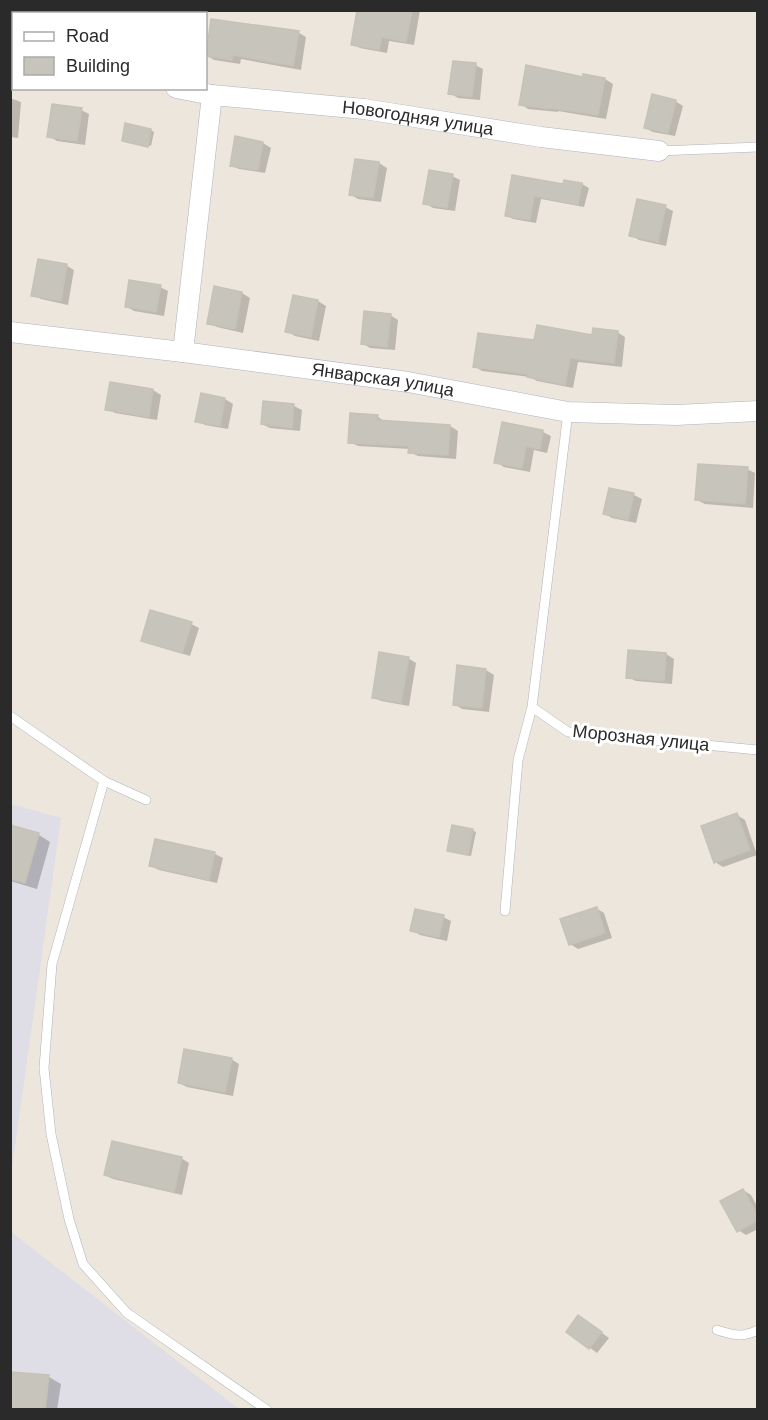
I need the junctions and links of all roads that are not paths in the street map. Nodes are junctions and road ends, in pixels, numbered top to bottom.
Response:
1 (186, 90) edge
2 (212, 95) junction
3 (758, 147) edge
4 (659, 151) joint
5 (10, 332) edge
6 (183, 352) junction
7 (758, 411) edge
8 (568, 412) junction
9 (532, 707) junction
10 (10, 716) edge
11 (758, 750) edge
12 (104, 781) junction
13 (146, 800) dead end
14 (505, 911) dead end
15 (717, 1330) dead end
16 (758, 1330) edge
17 (267, 1410) edge

1 - 2 street, Новогодняя улица
2 - 4 street, Новогодняя улица
2 - 6 street
3 - 4 lane
5 - 6 street, Январская улица
6 - 8 street, Январская улица
7 - 8 street, Январская улица
8 - 9 lane
9 - 11 lane, Морозная улица
9 - 14 lane
10 - 12 lane
12 - 13 lane
12 - 17 lane
15 - 16 lane

